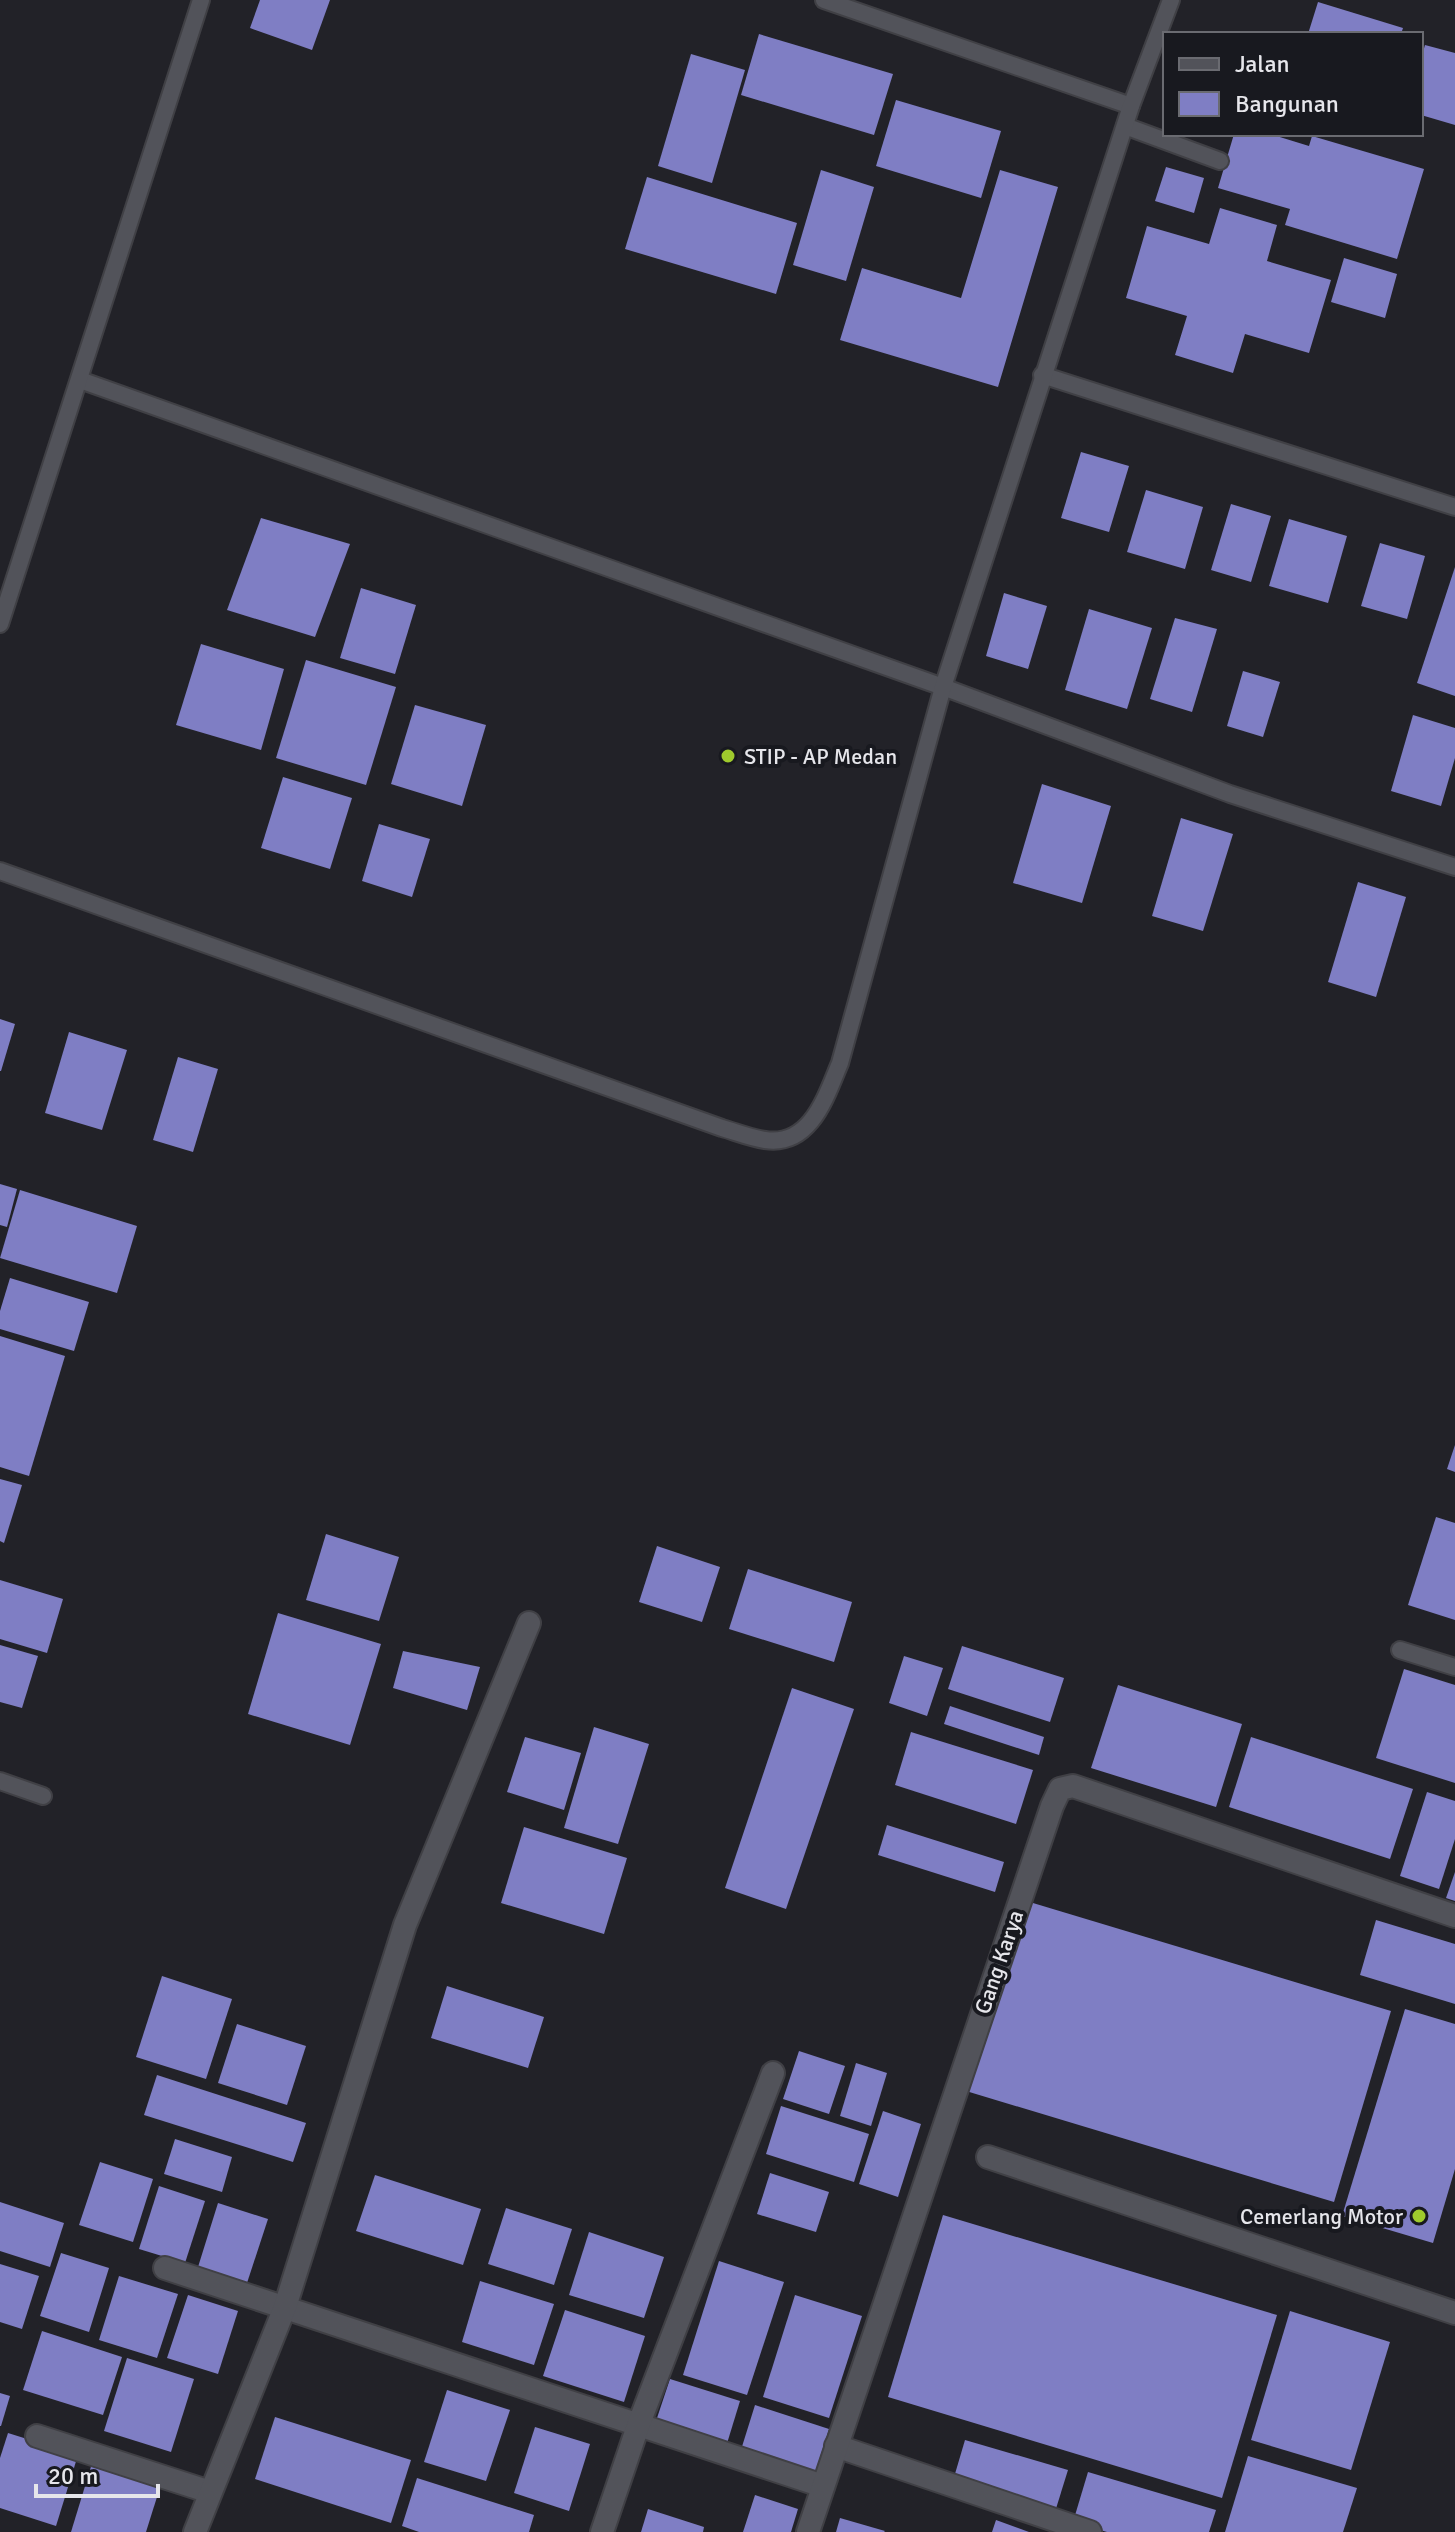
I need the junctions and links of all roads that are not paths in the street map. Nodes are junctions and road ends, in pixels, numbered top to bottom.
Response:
1 (201, 0) edge
2 (824, 0) edge
3 (1171, 0) edge
4 (1131, 106) junction
5 (1125, 126) junction
6 (1220, 161) dead end
7 (1042, 375) junction
8 (80, 380) junction
9 (1455, 507) edge
10 (0, 624) edge
11 (943, 687) junction
12 (1455, 867) edge
13 (0, 871) edge
14 (529, 1623) dead end
15 (1400, 1650) dead end
16 (1455, 1667) edge
17 (0, 1781) edge
18 (43, 1796) dead end
19 (1455, 1916) edge
20 (773, 2073) dead end
21 (988, 2157) dead end
22 (165, 2268) dead end
23 (285, 2307) junction
24 (1455, 2313) edge
25 (638, 2426) junction
26 (37, 2436) dead end
27 (836, 2446) junction
28 (823, 2486) junction
29 (210, 2492) junction
30 (195, 2532) edge
31 (602, 2532) edge
32 (808, 2532) edge
33 (1090, 2532) edge

1 - 8 lane
2 - 4 lane
3 - 4 lane
4 - 5 lane
5 - 6 lane
5 - 7 lane
7 - 9 lane
7 - 11 lane
8 - 10 lane
8 - 11 lane
11 - 12 lane
11 - 13 lane
14 - 23 street
15 - 16 lane
17 - 18 lane
19 - 27 street, Gang Karya
20 - 25 street
21 - 24 street
22 - 23 street
23 - 25 street
23 - 29 street
25 - 28 street
25 - 31 street
26 - 29 street
27 - 28 street, Gang Karya
27 - 33 street
28 - 32 street, Gang Karya
29 - 30 street

